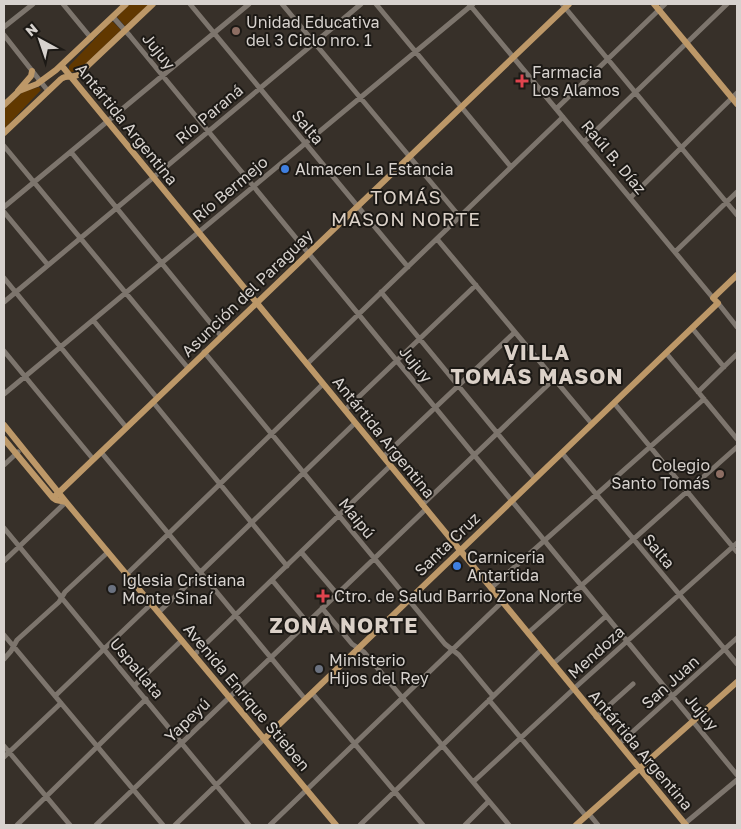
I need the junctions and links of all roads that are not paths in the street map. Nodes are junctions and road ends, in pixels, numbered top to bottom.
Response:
1 (33, 4) edge
2 (63, 4) edge
3 (126, 4) edge
4 (153, 4) edge
5 (190, 4) edge
6 (249, 4) edge
7 (282, 4) edge
8 (361, 4) edge
9 (376, 4) edge
10 (471, 4) edge
11 (654, 4) edge
12 (665, 4) edge
13 (727, 4) edge
14 (565, 5) edge
15 (659, 10) junction
16 (113, 17) junction
17 (4, 28) edge
18 (125, 30) junction
19 (214, 33) junction
20 (4, 36) edge
21 (91, 38) junction
22 (314, 43) junction
23 (686, 43) junction
24 (416, 51) junction
25 (513, 57) junction
26 (608, 59) junction
27 (62, 66) junction
28 (32, 71) junction
29 (162, 75) junction
30 (70, 76) junction
31 (41, 82) junction
32 (260, 88) junction
33 (48, 91) junction
34 (635, 92) junction
35 (16, 94) junction
36 (735, 95) edge
37 (360, 97) junction
38 (737, 104) edge
39 (4, 105) edge
40 (462, 106) junction
41 (556, 109) junction
42 (563, 117) junction
43 (107, 121) junction
44 (208, 131) junction
45 (4, 133) edge
46 (584, 142) junction
47 (305, 143) junction
48 (4, 146) edge
49 (682, 148) junction
50 (71, 152) junction
51 (409, 156) junction
52 (511, 167) junction
53 (153, 177) junction
54 (34, 182) junction
55 (254, 186) junction
56 (737, 192) edge
57 (630, 198) junction
58 (727, 202) junction
59 (358, 206) junction
60 (4, 207) edge
61 (116, 208) junction
62 (4, 212) edge
63 (737, 215) edge
64 (460, 217) junction
65 (198, 232) junction
66 (80, 238) junction
67 (437, 238) junction
68 (675, 252) junction
69 (309, 253) junction
70 (161, 263) junction
71 (48, 265) junction
72 (408, 267) junction
73 (737, 275) edge
74 (4, 278) edge
75 (476, 285) junction
76 (16, 292) junction
77 (381, 292) junction
78 (125, 293) junction
79 (715, 301) junction
80 (4, 302) edge
81 (256, 303) junction
82 (359, 314) junction
83 (93, 320) junction
84 (737, 327) edge
85 (692, 328) junction
86 (515, 332) junction
87 (221, 336) junction
88 (420, 339) junction
89 (60, 347) junction
90 (4, 351) edge
91 (204, 352) junction
92 (666, 353) junction
93 (737, 354) edge
94 (397, 361) junction
95 (307, 364) junction
96 (724, 367) junction
97 (188, 368) junction
98 (25, 376) junction
99 (554, 379) junction
100 (323, 384) junction
101 (458, 385) junction
102 (698, 392) junction
103 (4, 394) edge
104 (704, 399) junction
105 (155, 400) junction
106 (614, 403) junction
107 (435, 407) junction
108 (345, 410) junction
109 (355, 423) junction
110 (592, 424) junction
111 (4, 425) edge
112 (126, 427) junction
113 (497, 433) junction
114 (272, 434) junction
115 (4, 439) edge
116 (737, 439) edge
117 (650, 447) junction
118 (737, 447) edge
119 (22, 448) junction
120 (100, 452) junction
121 (562, 453) junction
122 (16, 454) junction
123 (474, 455) junction
124 (383, 457) junction
125 (93, 459) junction
126 (4, 465) edge
127 (390, 466) junction
128 (304, 473) junction
129 (535, 478) junction
130 (220, 484) junction
131 (58, 492) junction
132 (687, 492) junction
133 (597, 495) junction
134 (52, 498) junction
135 (512, 501) junction
136 (66, 502) junction
137 (424, 507) junction
138 (339, 515) junction
139 (252, 523) junction
140 (4, 528) edge
141 (168, 534) junction
142 (634, 539) junction
143 (544, 541) junction
144 (735, 545) edge
145 (19, 547) junction
146 (460, 550) junction
147 (108, 552) junction
148 (301, 552) junction
149 (737, 552) edge
150 (374, 558) junction
151 (4, 561) edge
152 (287, 566) junction
153 (200, 573) junction
154 (126, 574) junction
155 (272, 580) junction
156 (581, 586) junction
157 (491, 588) junction
158 (337, 594) junction
159 (679, 594) junction
160 (61, 597) junction
161 (409, 600) junction
162 (502, 602) junction
163 (151, 604) junction
164 (322, 608) junction
165 (159, 612) junction
166 (235, 615) junction
167 (606, 616) junction
168 (307, 622) junction
169 (528, 633) junction
170 (4, 635) edge
171 (737, 638) edge
172 (182, 640) junction
173 (627, 641) junction
174 (14, 647) junction
175 (359, 648) junction
176 (104, 649) junction
177 (725, 649) junction
178 (452, 650) junction
179 (541, 650) junction
180 (194, 655) junction
181 (270, 658) junction
182 (4, 659) edge
183 (553, 664) junction
184 (737, 664) edge
185 (737, 682) edge
186 (633, 684) dead end
187 (135, 685) junction
188 (574, 690) junction
189 (312, 693) junction
190 (55, 696) junction
191 (672, 696) junction
192 (229, 697) junction
193 (403, 698) junction
194 (491, 698) junction
195 (146, 699) junction
196 (305, 699) junction
197 (61, 703) junction
198 (596, 717) junction
199 (693, 721) junction
200 (521, 738) junction
201 (264, 739) junction
202 (182, 743) junction
203 (355, 744) junction
204 (619, 744) junction
205 (4, 746) edge
206 (443, 746) junction
207 (97, 747) junction
208 (9, 752) junction
209 (4, 757) edge
210 (639, 769) junction
211 (737, 775) edge
212 (737, 780) edge
213 (473, 782) junction
214 (216, 785) junction
215 (133, 790) junction
216 (307, 790) junction
217 (395, 792) junction
218 (46, 797) junction
219 (490, 802) junction
220 (588, 815) junction
221 (17, 825) edge
222 (70, 825) edge
223 (96, 825) edge
224 (163, 825) edge
225 (175, 825) edge
226 (249, 825) edge
227 (270, 825) edge
228 (336, 825) edge
229 (360, 825) edge
230 (423, 825) edge
231 (465, 825) edge
232 (509, 825) edge
233 (576, 825) edge
234 (598, 825) edge
235 (684, 825) edge

1 - 17 street
2 - 21 street
3 - 16 main road
4 - 18 main road
5 - 19 street, Salta
6 - 19 street
7 - 22 street
8 - 22 street, Río Paraná
9 - 24 street
10 - 24 street, Río Bermejo
10 - 25 street, Raúl B. Díaz
11 - 15 main road
12 - 15 street
13 - 23 street
14 - 25 main road, Asunción del Paraguay
14 - 26 street
15 - 23 main road
15 - 26 street
16 - 18 street, Jujuy
16 - 21 main road
18 - 29 street, Jujuy
18 - 30 main road
19 - 29 street
19 - 32 street, Salta
20 - 28 street
21 - 27 main road
22 - 32 street, Río Paraná
22 - 37 street
23 - 34 street
23 - 36 main road
24 - 37 street, Río Bermejo
24 - 40 street
25 - 40 main road, Asunción del Paraguay
25 - 41 street, Raúl B. Díaz
26 - 34 street
26 - 41 street
27 - 30 main road, Antártida Argentina
27 - 31 main road
28 - 31 street
28 - 35 main road
29 - 43 street
29 - 44 street, Jujuy
30 - 33 main road
30 - 43 main road, Antártida Argentina
31 - 33 street
31 - 35 main road
32 - 44 street, Río Paraná
32 - 47 street, Salta
33 - 45 main road
34 - 46 street
34 - 49 street
35 - 39 main road
36 - 38 main road
36 - 49 street
37 - 47 street, Río Bermejo
37 - 51 street
40 - 51 main road, Asunción del Paraguay
40 - 52 street
41 - 42 street, Raúl B. Díaz
42 - 46 street, Raúl B. Díaz
42 - 52 street
43 - 50 street
43 - 53 main road, Antártida Argentina
44 - 53 street, Río Paraná
44 - 55 street, Jujuy
46 - 57 street, Raúl B. Díaz
47 - 55 street, Río Bermejo
47 - 59 street, Salta
48 - 54 street
49 - 57 street
49 - 58 street
50 - 54 street
50 - 61 street
51 - 59 main road, Asunción del Paraguay
51 - 64 street
52 - 64 street
53 - 61 street, Río Paraná
53 - 65 main road, Antártida Argentina
54 - 60 street
54 - 66 street
55 - 65 street, Río Bermejo
55 - 69 street, Jujuy
56 - 58 street
57 - 68 street, Raúl B. Díaz
58 - 63 street
58 - 68 street
59 - 69 main road, Asunción del Paraguay
59 - 72 street, Salta
61 - 66 street, Río Paraná
61 - 70 street
62 - 71 street
64 - 67 street
65 - 70 street, Río Bermejo
65 - 81 main road, Antártida Argentina
66 - 71 street, Río Paraná
66 - 78 street
67 - 72 street
67 - 75 street
68 - 79 street, Raúl B. Díaz
69 - 81 main road, Asunción del Paraguay
69 - 82 street, Jujuy
70 - 78 street, Río Bermejo
70 - 87 street
71 - 76 street, Río Paraná
72 - 77 street
73 - 79 main road, Santa Cruz
74 - 76 street
75 - 86 street
75 - 88 street
76 - 80 street, Río Paraná
76 - 89 street
77 - 82 street
77 - 88 street
78 - 83 street, Río Bermejo
78 - 97 street
79 - 84 street, Raúl B. Díaz
79 - 85 main road, Santa Cruz
81 - 87 main road, Asunción del Paraguay
81 - 95 main road, Antártida Argentina
82 - 94 street, Jujuy
82 - 95 street
83 - 89 street, Río Bermejo
83 - 105 street
85 - 92 main road, Santa Cruz
85 - 96 street
86 - 99 street
86 - 101 street
87 - 91 main road, Asunción del Paraguay
88 - 94 street
88 - 101 street
89 - 98 street, Río Bermejo
89 - 112 street
90 - 98 street
91 - 97 main road, Asunción del Paraguay
91 - 114 street, Maipú
92 - 102 street
92 - 106 main road, Santa Cruz
93 - 96 street
94 - 107 street, Jujuy
94 - 108 street
95 - 100 main road, Antártida Argentina
96 - 102 street
97 - 105 main road, Asunción del Paraguay
98 - 103 street, Río Bermejo
98 - 125 street
99 - 110 street
99 - 113 street, Yapeyú
100 - 108 main road, Antártida Argentina
100 - 114 street
101 - 107 street
101 - 113 street
102 - 104 street
104 - 116 street
104 - 117 street
105 - 112 main road, Asunción del Paraguay
105 - 130 street
106 - 110 main road, Santa Cruz
106 - 117 street
107 - 123 street, Jujuy
107 - 124 street
108 - 109 main road, Antártida Argentina
109 - 124 main road, Antártida Argentina
109 - 128 street
110 - 121 main road, Santa Cruz
111 - 119 main road, Avenida Enrique Stieben
112 - 120 main road, Asunción del Paraguay
113 - 123 street, Yapeyú
113 - 129 street
114 - 128 street, Maipú
114 - 130 street
115 - 122 main road
117 - 132 street
117 - 133 street
118 - 132 street
119 - 122 street
119 - 131 main road, Avenida Enrique Stieben
120 - 125 main road, Asunción del Paraguay
120 - 141 street
121 - 129 main road, Santa Cruz
121 - 133 street, Salta
122 - 126 street
122 - 134 main road
123 - 135 street, Jujuy
123 - 137 street, Yapeyú
124 - 127 main road, Antártida Argentina
125 - 131 main road, Asunción del Paraguay
127 - 137 main road, Antártida Argentina
127 - 138 street
128 - 138 street, Maipú
128 - 139 street
129 - 135 main road, Santa Cruz
130 - 139 street
130 - 141 street
131 - 134 main road, Asunción del Paraguay
131 - 136 main road, Avenida Enrique Stieben
132 - 142 street
132 - 144 street
133 - 142 street, Salta
133 - 143 street
134 - 136 main road
135 - 143 street, Jujuy
135 - 146 main road, Santa Cruz
136 - 145 street
136 - 147 main road, Avenida Enrique Stieben
137 - 146 main road, Antártida Argentina
137 - 150 street, Yapeyú
138 - 148 street
138 - 150 street, Maipú
139 - 152 street
139 - 153 street
140 - 145 street, Uspallata
141 - 153 street
141 - 154 street
142 - 156 street
142 - 159 street, Salta
143 - 156 street, Jujuy
143 - 157 street
144 - 149 street
144 - 159 street, Mendoza
145 - 151 street
145 - 160 street, Uspallata
146 - 157 main road, Antártida Argentina
146 - 161 main road, Santa Cruz
147 - 154 main road, Avenida Enrique Stieben
147 - 160 street
148 - 152 street
148 - 158 street
150 - 158 street, Yapeyú
150 - 161 street, Maipú
152 - 155 street
153 - 165 street
153 - 166 street
154 - 163 main road, Avenida Enrique Stieben
155 - 166 street
155 - 168 street
156 - 167 street, Jujuy
156 - 169 street
157 - 162 main road, Antártida Argentina
158 - 164 street, Yapeyú
159 - 173 street, Mendoza
159 - 177 street, Salta
160 - 174 street
160 - 176 street, Uspallata
161 - 175 main road, Santa Cruz
161 - 178 street, Maipú
162 - 169 main road, Antártida Argentina
162 - 178 street
163 - 165 main road, Avenida Enrique Stieben
163 - 176 street
164 - 168 street, Yapeyú
164 - 175 street
165 - 172 main road, Avenida Enrique Stieben
166 - 180 street
166 - 181 street
167 - 173 street, Jujuy
167 - 183 street
168 - 181 street, Yapeyú
169 - 179 main road, Antártida Argentina
170 - 174 street
171 - 177 street, San Juan
172 - 180 main road, Avenida Enrique Stieben
172 - 187 street
173 - 188 street, Mendoza
173 - 191 street, Jujuy
174 - 182 street
174 - 190 street
175 - 189 main road, Santa Cruz
175 - 193 street
176 - 187 street, Uspallata
176 - 190 street
177 - 184 street, Salta
177 - 191 street, San Juan
178 - 193 street
178 - 194 street, Maipú
179 - 183 main road, Antártida Argentina
179 - 194 street
180 - 192 main road, Avenida Enrique Stieben
181 - 192 street, Yapeyú
181 - 196 street
183 - 188 main road, Antártida Argentina
185 - 199 main road
186 - 198 street
187 - 195 street, Uspallata
188 - 198 main road, Antártida Argentina
188 - 200 street, Mendoza
189 - 196 main road, Santa Cruz
189 - 203 street
190 - 197 street
191 - 199 street, Jujuy
191 - 204 street, San Juan
192 - 201 main road, Avenida Enrique Stieben
192 - 202 street, Yapeyú
193 - 203 street
193 - 206 street
194 - 200 street, Maipú
194 - 206 street
195 - 202 street, Uspallata
195 - 207 street
196 - 201 main road, Santa Cruz
197 - 207 street
197 - 208 street
198 - 204 main road, Antártida Argentina
199 - 210 main road
199 - 211 street, Jujuy
200 - 213 street, Mendoza
200 - 220 street, Maipú
201 - 214 street, Santa Cruz
201 - 216 main road, Avenida Enrique Stieben
202 - 214 street, Uspallata
202 - 215 street, Yapeyú
203 - 216 street
203 - 217 street
204 - 210 main road, Antártida Argentina
205 - 208 street
206 - 213 street
206 - 217 street
207 - 215 street
207 - 218 street
208 - 209 street
208 - 218 street
210 - 220 main road
210 - 235 main road, Antártida Argentina
212 - 235 street
213 - 219 street
214 - 225 street, Santa Cruz
214 - 226 street, Uspallata
215 - 223 street, Yapeyú
215 - 224 street
216 - 227 street
216 - 228 main road, Avenida Enrique Stieben
217 - 229 street
217 - 230 street
218 - 221 street
218 - 222 street
219 - 231 street
219 - 232 street
220 - 233 main road
220 - 234 street, Maipú

